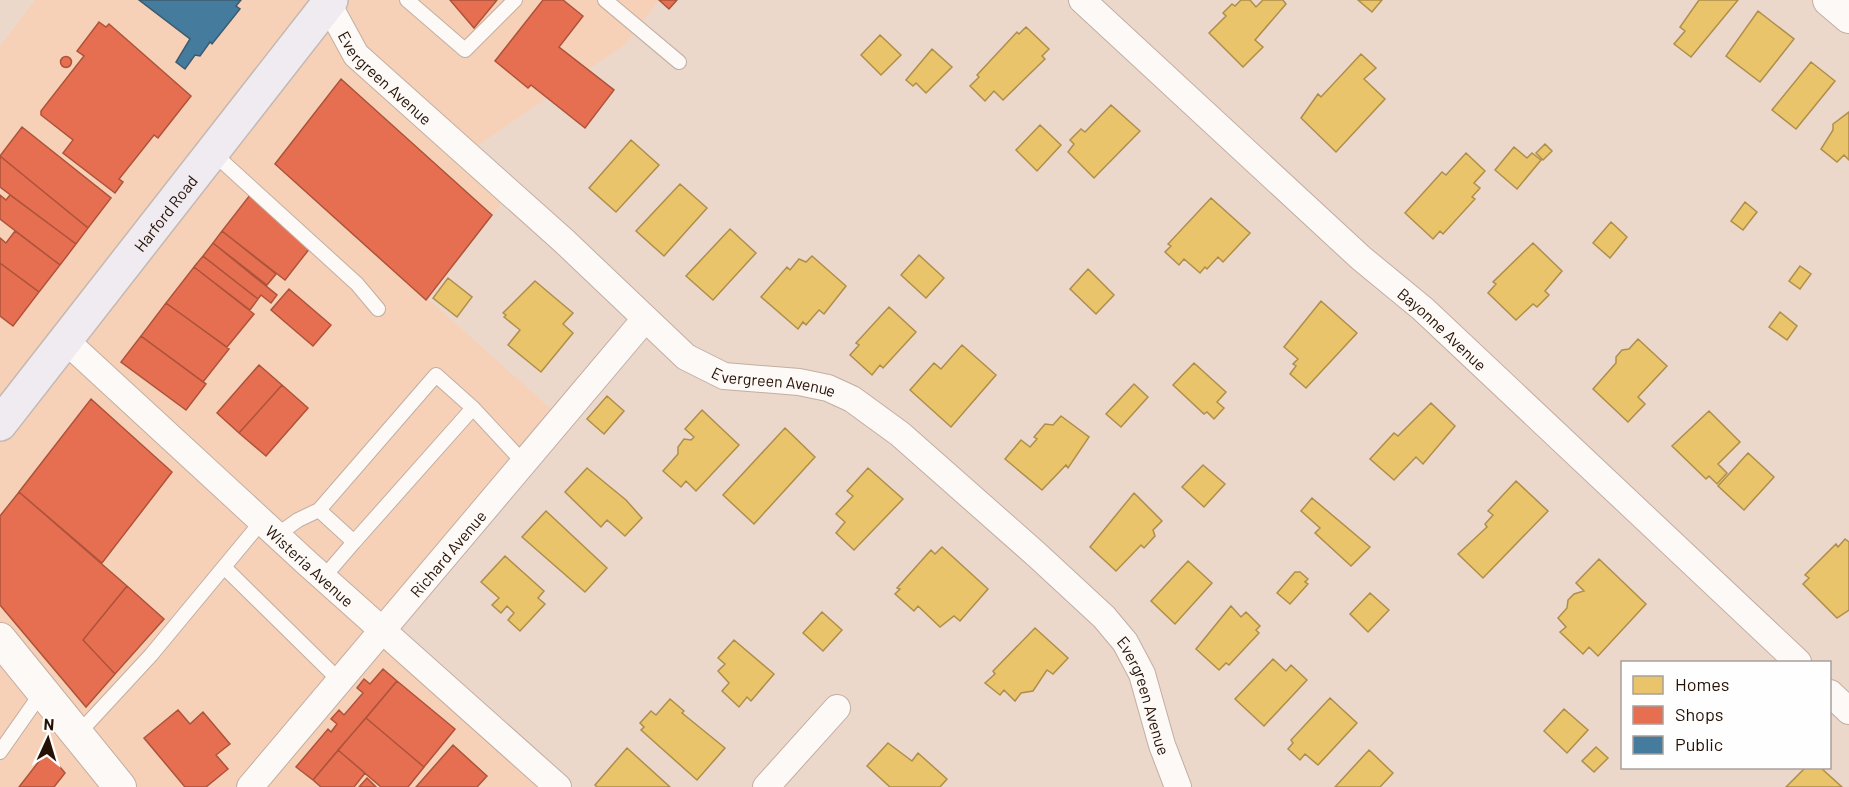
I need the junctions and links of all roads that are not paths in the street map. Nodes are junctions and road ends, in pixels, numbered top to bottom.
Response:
1 (407, 0) edge
2 (515, 0) edge
3 (605, 0) edge
4 (1082, 0) edge
5 (1829, 0) edge
6 (328, 1) edge
7 (1849, 17) edge
8 (679, 62) dead end
9 (212, 152) junction
10 (378, 309) dead end
11 (645, 319) junction
12 (66, 340) junction
13 (473, 408) junction
14 (0, 424) edge
15 (524, 463) junction
16 (319, 510) junction
17 (269, 528) junction
18 (354, 542) junction
19 (224, 567) junction
20 (323, 578) junction
21 (382, 631) junction
22 (0, 639) edge
23 (1796, 661) edge
24 (340, 681) junction
25 (42, 692) junction
26 (1831, 694) edge
27 (837, 708) dead end
28 (1849, 711) edge
29 (77, 735) junction
30 (0, 752) edge
31 (120, 787) edge
32 (250, 787) edge
33 (558, 787) edge
34 (766, 787) edge
35 (1178, 787) edge

1 - 2 lane
3 - 8 lane
4 - 23 street, Bayonne Avenue
5 - 7 street
6 - 9 main road, Harford Road
6 - 11 street, Evergreen Avenue
9 - 10 lane
9 - 12 main road, Harford Road
11 - 15 street, Richard Avenue
11 - 35 street, Evergreen Avenue
12 - 14 main road, Harford Road
12 - 17 street, Wisteria Avenue
13 - 15 lane
13 - 16 lane
13 - 18 lane
15 - 21 street, Richard Avenue
16 - 17 lane
16 - 18 lane
17 - 19 lane
17 - 20 street, Wisteria Avenue
18 - 20 lane
19 - 24 lane
19 - 29 lane
20 - 21 street, Wisteria Avenue
21 - 24 street, Richard Avenue
21 - 33 street, Wisteria Avenue
22 - 25 street
24 - 32 street, Richard Avenue
25 - 29 street
25 - 30 lane
26 - 28 street
27 - 34 street
29 - 31 street

